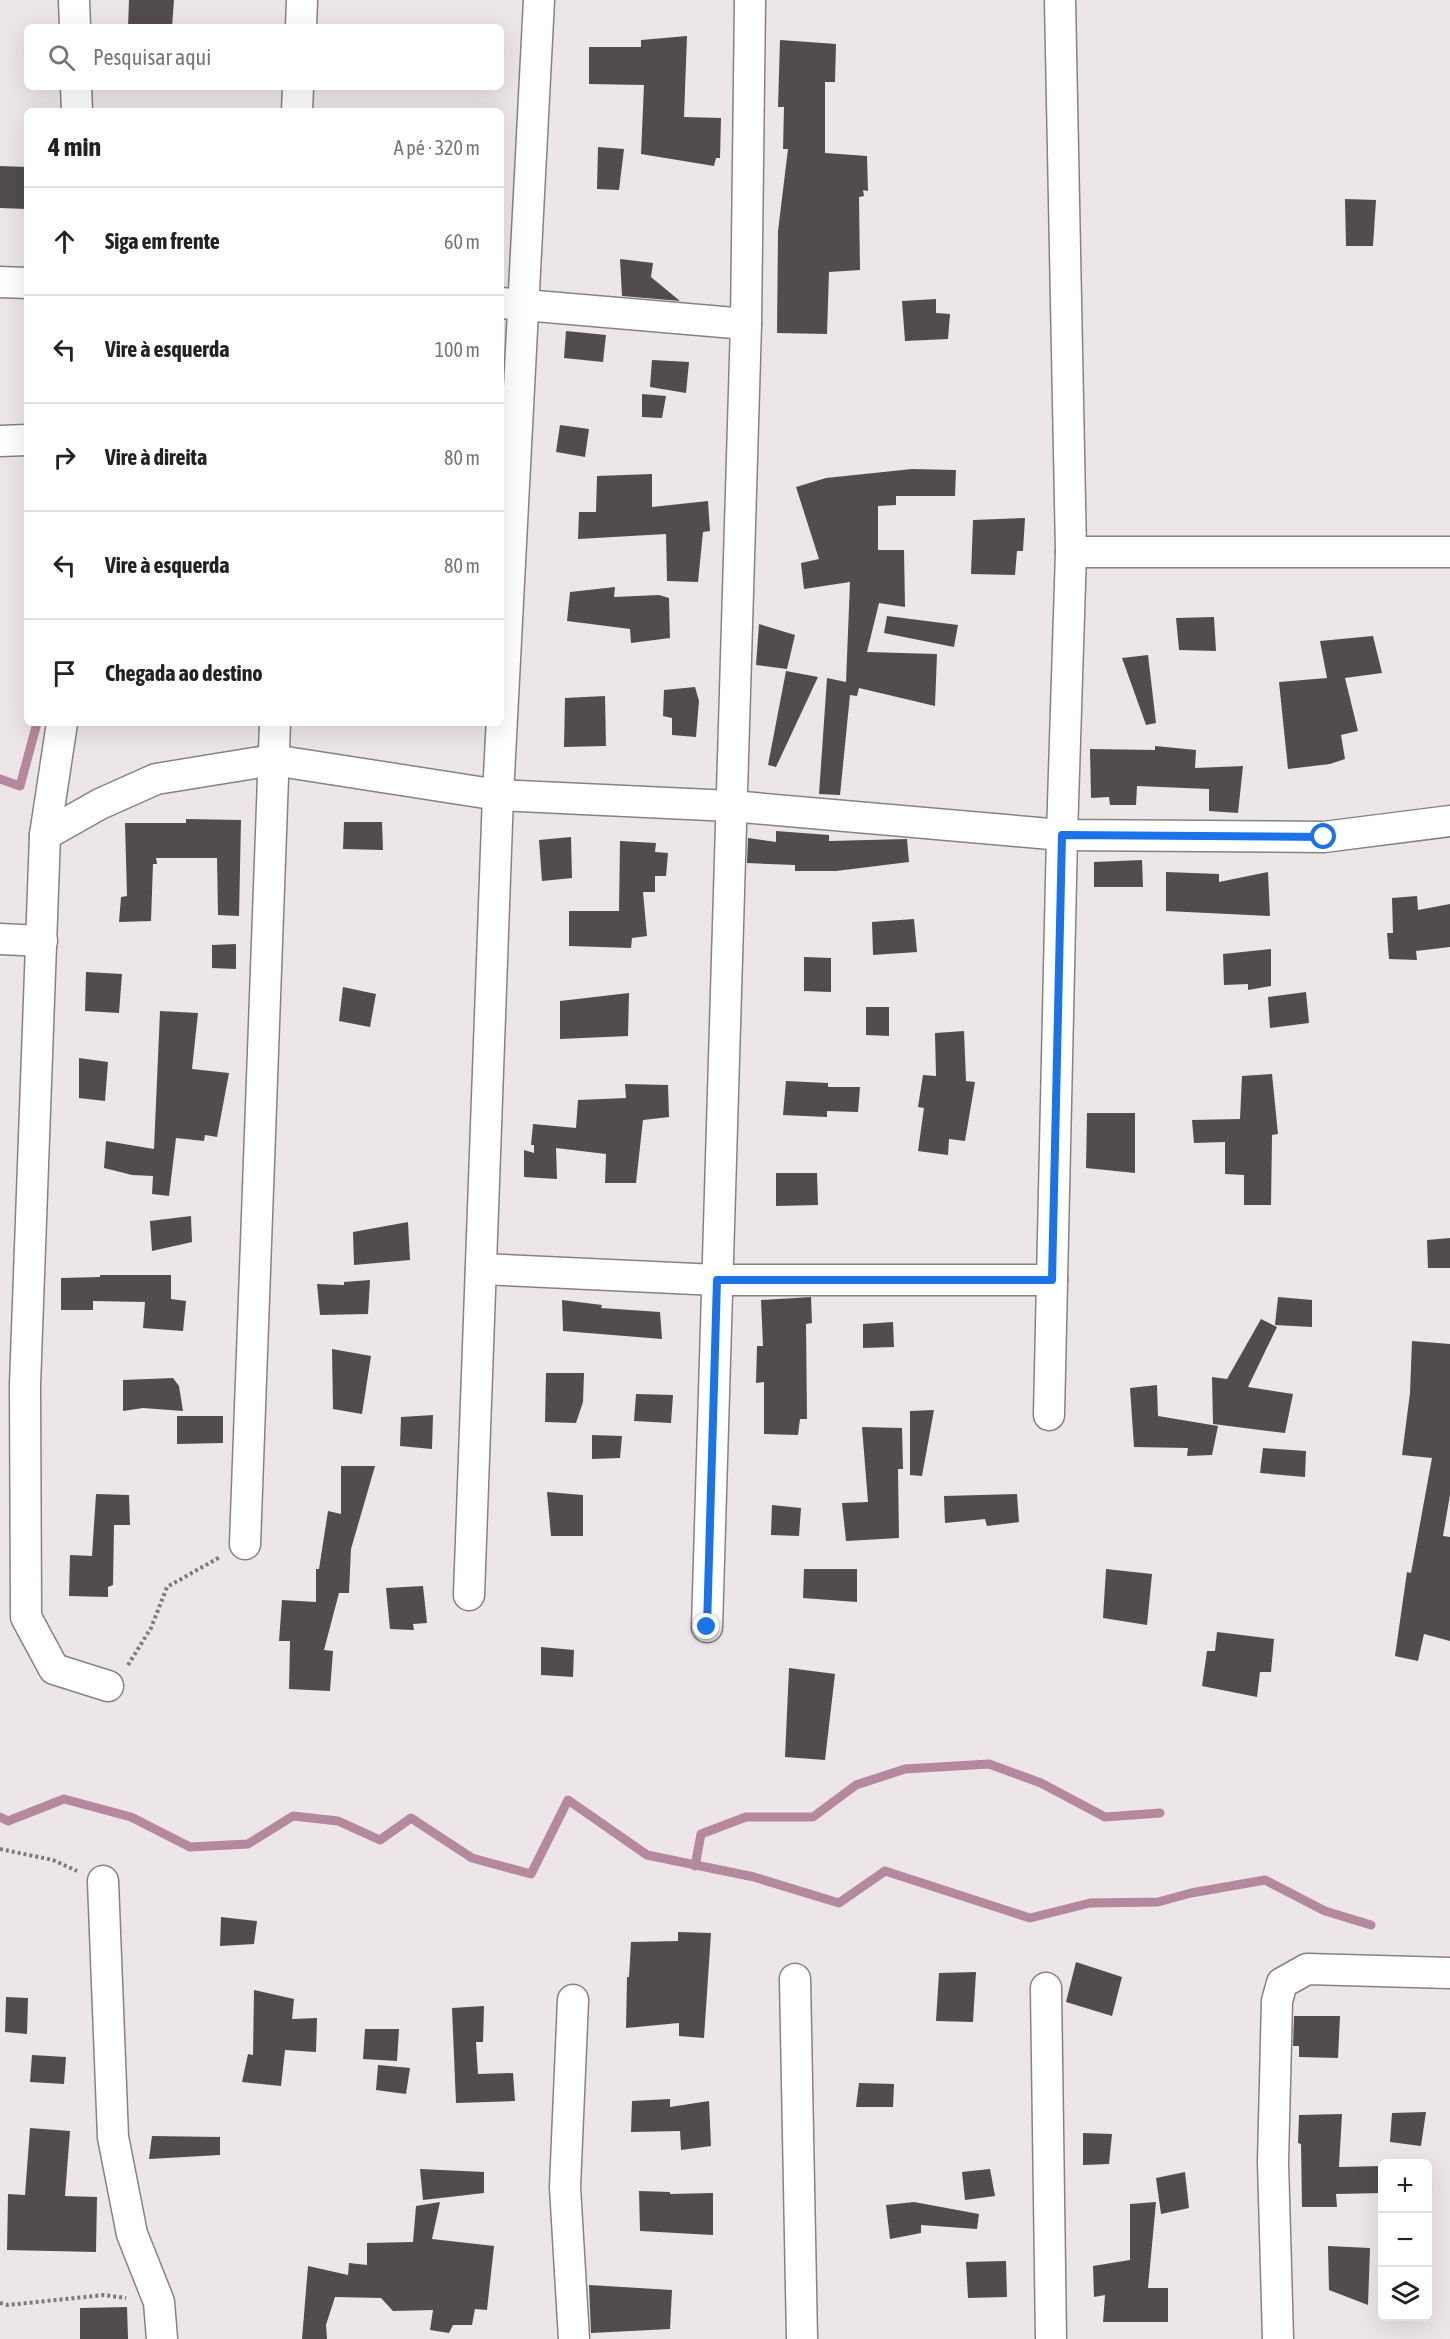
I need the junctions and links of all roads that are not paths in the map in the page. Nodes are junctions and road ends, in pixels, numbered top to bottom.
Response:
1 (74, 0) edge
2 (302, 0) edge
3 (539, 0) edge
4 (750, 0) edge
5 (1060, 0) edge
6 (75, 24) edge
7 (301, 24) edge
8 (76, 90) edge
9 (298, 90) edge
10 (77, 108) edge
11 (297, 108) edge
12 (0, 282) edge
13 (24, 283) edge
14 (513, 304) edge
15 (746, 324) junction
16 (24, 440) edge
17 (0, 441) edge
18 (1071, 552) junction
19 (1450, 552) edge
20 (504, 599) edge
21 (62, 726) edge
22 (275, 726) edge
23 (500, 726) edge
24 (273, 760) junction
25 (498, 795) junction
26 (731, 806) junction
27 (1450, 821) edge
28 (45, 835) junction
29 (1062, 835) junction
30 (0, 939) edge
31 (42, 941) junction
32 (481, 1269) junction
33 (717, 1280) junction
34 (1052, 1280) junction
35 (1049, 1414) dead end
36 (244, 1544) road end
37 (469, 1595) dead end
38 (707, 1627) dead end
39 (108, 1686) road end
40 (103, 1881) road end
41 (1450, 1973) edge
42 (795, 1979) dead end
43 (1046, 1988) dead end
44 (573, 2000) dead end
45 (162, 2339) edge
46 (574, 2339) edge
47 (802, 2339) edge
48 (1051, 2339) edge
49 (1278, 2339) edge

1 - 6 street
2 - 7 street
3 - 14 street
4 - 15 street
5 - 18 street
8 - 10 street
9 - 11 street
12 - 13 street
14 - 15 street
14 - 20 street
15 - 26 street
16 - 17 street
18 - 19 street
18 - 29 street
21 - 28 street
22 - 24 street
23 - 25 street
24 - 25 street
24 - 28 street
24 - 36 street
25 - 26 street
25 - 32 street
26 - 29 street
26 - 33 street
27 - 29 street
28 - 31 street
29 - 34 street
30 - 31 street
31 - 39 street
32 - 33 street
32 - 37 street
33 - 34 street
33 - 38 street
34 - 35 street
40 - 45 street
41 - 49 street
42 - 47 street
43 - 48 street
44 - 46 street

